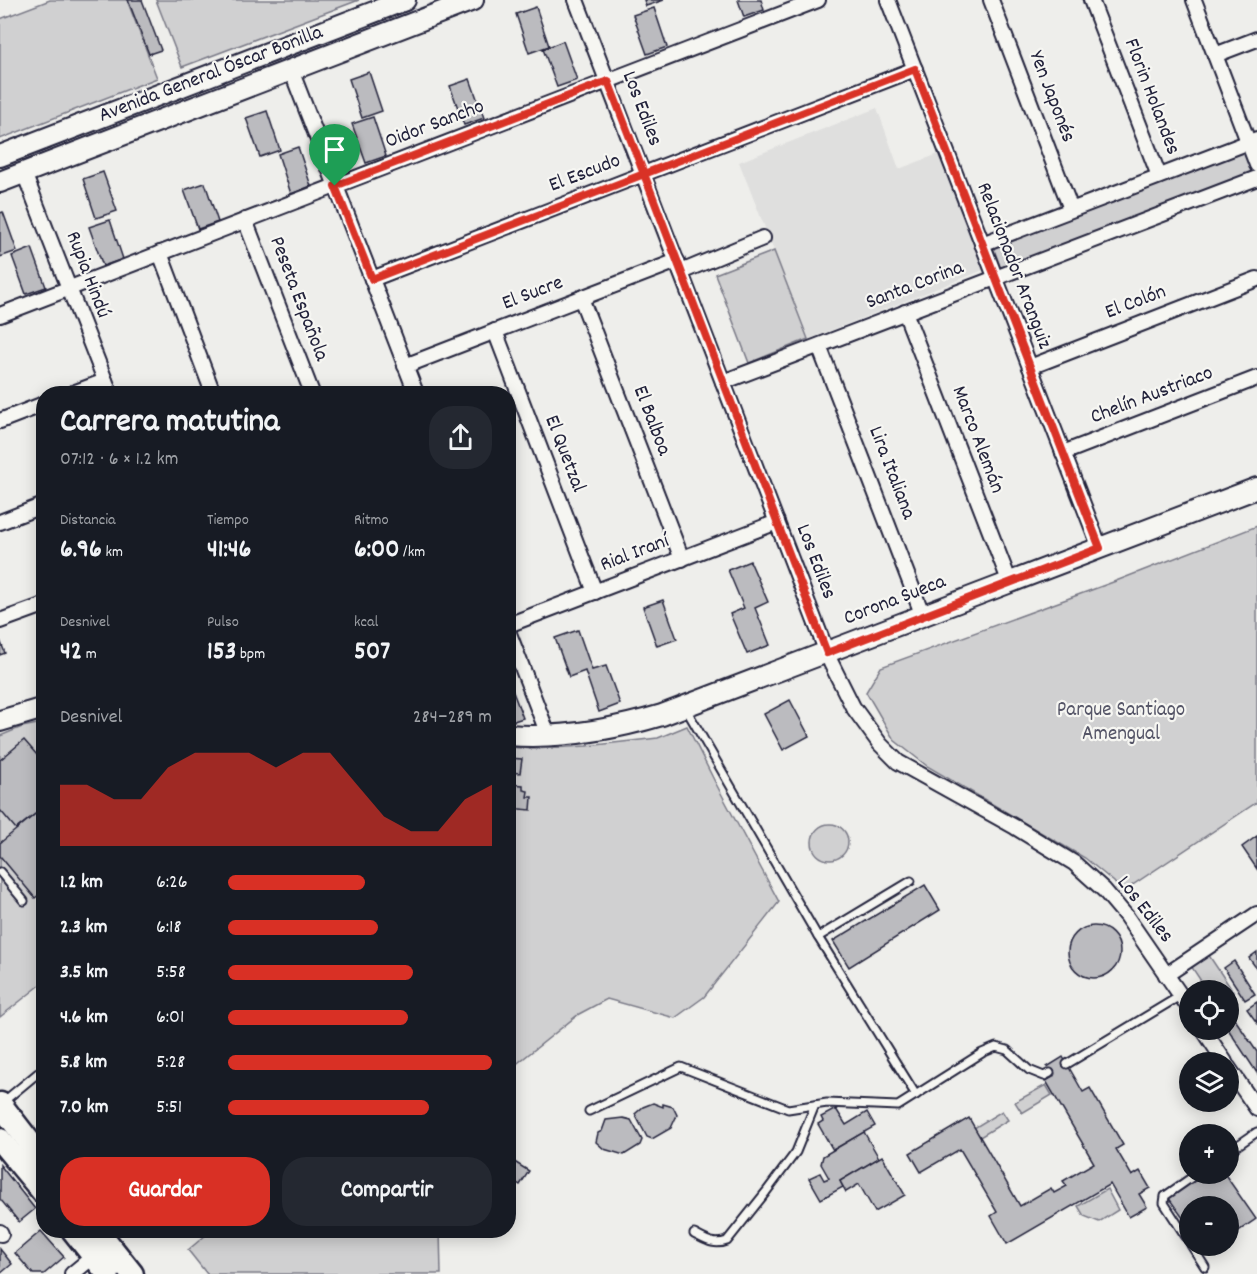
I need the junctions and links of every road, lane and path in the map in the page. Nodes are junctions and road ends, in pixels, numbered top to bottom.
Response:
1 (405, 0) edge
2 (473, 0) edge
3 (576, 0) edge
4 (818, 0) edge
5 (888, 0) edge
6 (991, 0) edge
7 (1091, 0) edge
8 (1194, 0) edge
9 (1257, 39) edge
10 (1215, 55) junction
11 (915, 69) junction
12 (291, 70) junction
13 (608, 81) junction
14 (1253, 140) edge
15 (0, 156) edge
16 (1257, 165) edge
17 (24, 173) junction
18 (644, 174) junction
19 (1158, 176) junction
20 (1257, 178) edge
21 (0, 182) edge
22 (335, 186) junction
23 (1071, 209) junction
24 (245, 220) junction
25 (763, 238) dead end
26 (982, 244) junction
27 (160, 253) junction
28 (679, 266) junction
29 (995, 278) junction
30 (372, 279) junction
31 (1257, 279) edge
32 (70, 288) junction
33 (581, 298) junction
34 (906, 312) junction
35 (0, 315) edge
36 (495, 331) junction
37 (819, 346) junction
38 (405, 366) junction
39 (1030, 367) junction
40 (1257, 378) edge
41 (723, 382) junction
42 (107, 386) edge
43 (210, 386) edge
44 (309, 386) edge
45 (413, 386) edge
46 (36, 407) edge
47 (0, 421) edge
48 (1063, 453) junction
49 (1257, 488) edge
50 (36, 508) edge
51 (0, 522) edge
52 (777, 522) junction
53 (1100, 548) junction
54 (682, 559) junction
55 (1010, 583) junction
56 (595, 592) junction
57 (36, 608) edge
58 (923, 616) junction
59 (0, 621) edge
60 (516, 622) edge
61 (516, 651) edge
62 (827, 653) junction
63 (685, 707) junction
64 (36, 710) edge
65 (0, 721) edge
66 (516, 735) edge
67 (549, 736) junction
68 (0, 872) edge
69 (910, 881) dead end
70 (24, 901) dead end
71 (1255, 920) edge
72 (818, 937) junction
73 (1166, 975) junction
74 (1179, 994) edge
75 (1179, 997) edge
76 (1067, 1064) dead end
77 (1050, 1073) dead end
78 (36, 1075) edge
79 (1239, 1083) edge
80 (916, 1095) junction
81 (0, 1104) edge
82 (815, 1105) junction
83 (1257, 1109) edge
84 (589, 1111) dead end
85 (1257, 1132) edge
86 (0, 1140) edge
87 (1239, 1144) edge
88 (36, 1151) edge
89 (36, 1184) edge
90 (1182, 1184) edge
91 (1179, 1227) edge
92 (694, 1234) dead end
93 (100, 1243) edge
94 (1198, 1256) edge
95 (1205, 1267) dead end
96 (72, 1274) edge
97 (108, 1274) edge
98 (132, 1274) edge

1 - 15 main road, Avenida General Óscar Bonilla
2 - 12 main road, Avenida General Óscar Bonilla
3 - 13 street, Los Ediles
4 - 13 street, Oidor Sancho
5 - 11 street, Relacionador Aranguiz
6 - 23 street, Yen Japonés
7 - 19 street, Florin Holandes
8 - 10 street
9 - 10 street
10 - 14 street
11 - 18 street, El Escudo
11 - 26 street, Relacionador Aranguiz
12 - 17 main road, Avenida General Óscar Bonilla
12 - 22 street
13 - 18 street, Los Ediles
13 - 22 street, Oidor Sancho
14 - 16 street
14 - 19 street, Santa Corina
17 - 21 main road, Avenida General Óscar Bonilla
17 - 32 street, Rupia Hindú
18 - 28 street, Los Ediles
18 - 30 street, El Escudo
19 - 23 street, Santa Corina
20 - 29 street, Santa Corina
22 - 24 street, Oidor Sancho
22 - 30 street
23 - 26 street, Santa Corina
24 - 27 street, Oidor Sancho
24 - 44 street, Peseta Española
25 - 28 street, El Sucre
26 - 29 street, Relacionador Aranguiz
27 - 32 street, Oidor Sancho
27 - 43 street
28 - 33 street, El Sucre
28 - 41 street, Los Ediles
29 - 34 street, Santa Corina
29 - 39 street, Relacionador Aranguiz
30 - 38 street
31 - 39 street, El Colón
32 - 35 street, Oidor Sancho
32 - 42 street, Rupia Hindú
33 - 36 street, El Sucre
33 - 54 street, El Balboa
34 - 37 street, Santa Corina
34 - 55 street, Marco Alemán
36 - 38 street, El Sucre
36 - 56 street, El Quetzal
37 - 41 street, Santa Corina
37 - 58 street, Lira Italiana
38 - 45 street
39 - 48 street, Relacionador Aranguiz
40 - 48 street, Chelín Austriaco
41 - 52 street, Los Ediles
46 - 47 street
48 - 53 street, Relacionador Aranguiz
49 - 53 main road, Corona Sueca
50 - 51 street
52 - 54 street, Rial Iraní
52 - 62 street, Los Ediles
53 - 55 main road, Corona Sueca
54 - 56 street, Rial Iraní
55 - 58 main road, Corona Sueca
56 - 60 street, Rial Iraní
57 - 59 street
58 - 62 main road, Corona Sueca
61 - 67 street
62 - 63 main road, Corona Sueca
62 - 73 street, Los Ediles
63 - 67 main road, Corona Sueca
63 - 72 lane
64 - 65 main road
66 - 67 main road, Corona Sueca
68 - 70 lane
69 - 72 lane
71 - 73 street
72 - 80 lane
73 - 74 street, Los Ediles
75 - 76 lane
77 - 80 lane
78 - 81 lane
79 - 83 street
80 - 82 lane
81 - 88 main road
82 - 84 lane
82 - 92 lane
85 - 87 lane
86 - 89 main road
90 - 91 lane
93 - 96 street
93 - 97 main road
93 - 98 main road
94 - 95 lane

